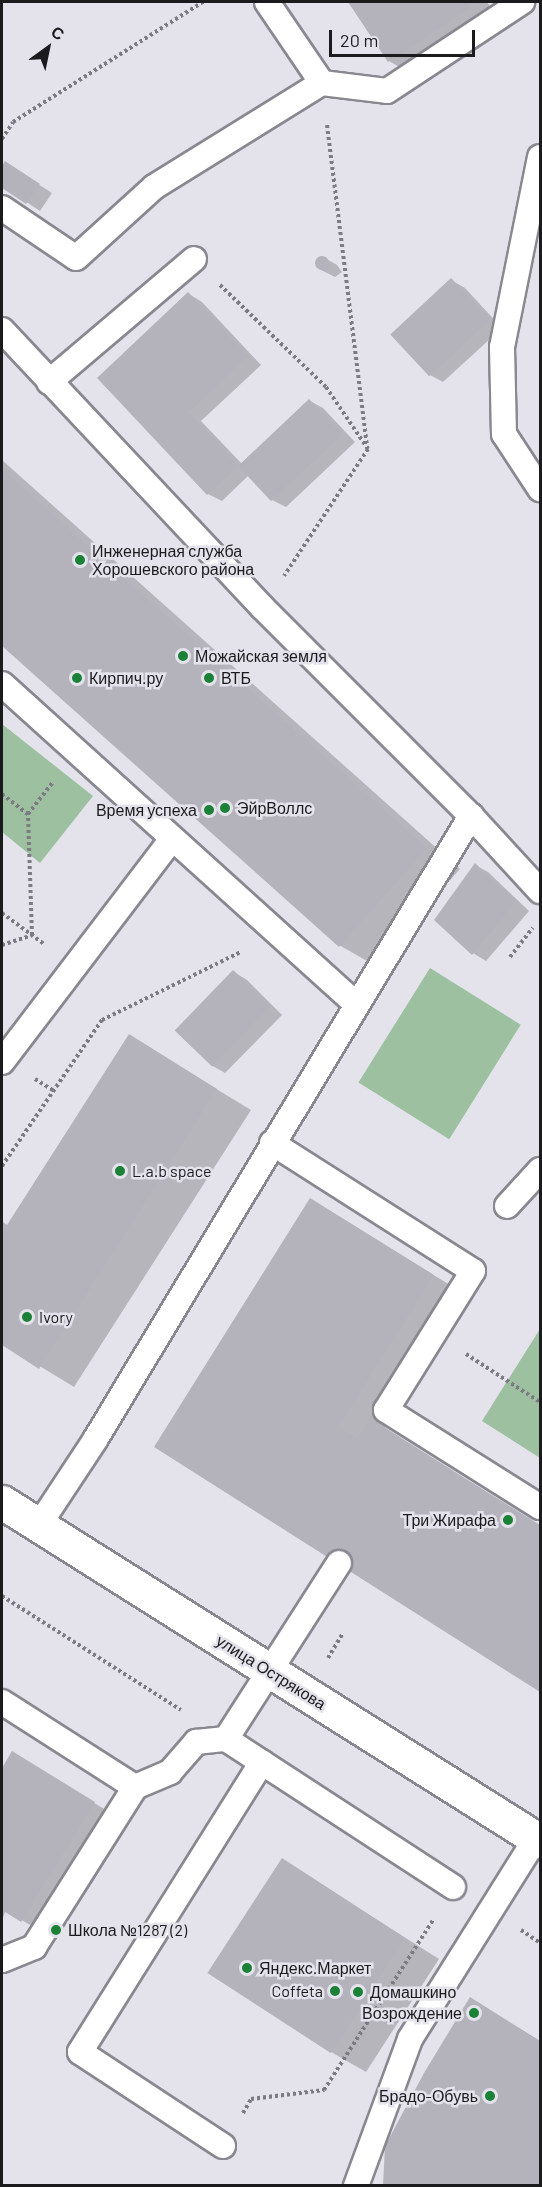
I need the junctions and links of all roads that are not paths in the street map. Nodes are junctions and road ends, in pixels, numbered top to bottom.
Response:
1 (267, 2) edge
2 (522, 2) edge
3 (322, 83) junction
4 (540, 157) edge
5 (2, 208) edge
6 (194, 259) road end
7 (2, 330) edge
8 (49, 382) junction
9 (540, 489) edge
10 (2, 684) edge
11 (471, 816) junction
12 (172, 839) junction
13 (540, 891) edge
14 (356, 1004) junction
15 (2, 1062) edge
16 (272, 1143) junction
17 (540, 1170) edge
18 (507, 1206) dead end
19 (2, 1502) edge
20 (540, 1507) edge
21 (39, 1526) junction
22 (339, 1563) dead end
23 (271, 1671) junction
24 (2, 1702) edge
25 (226, 1738) junction
26 (262, 1762) junction
27 (135, 1787) junction
28 (538, 1840) edge
29 (453, 1887) road end
30 (2, 1960) edge
31 (224, 2146) road end
32 (356, 2186) edge

1 - 3 lane
2 - 3 lane
3 - 5 lane
4 - 9 lane
6 - 8 lane
7 - 8 lane
8 - 11 lane
10 - 12 lane
11 - 13 lane
11 - 14 lane
12 - 14 lane
12 - 15 lane
14 - 16 lane
16 - 20 lane
16 - 21 lane
17 - 18 lane
19 - 21 street, улица Острякова
21 - 23 street, улица Острякова
22 - 23 lane
23 - 25 lane
23 - 28 street, улица Острякова
24 - 27 lane
25 - 26 lane
25 - 27 lane
26 - 29 lane
26 - 31 lane
27 - 30 lane
28 - 32 lane

